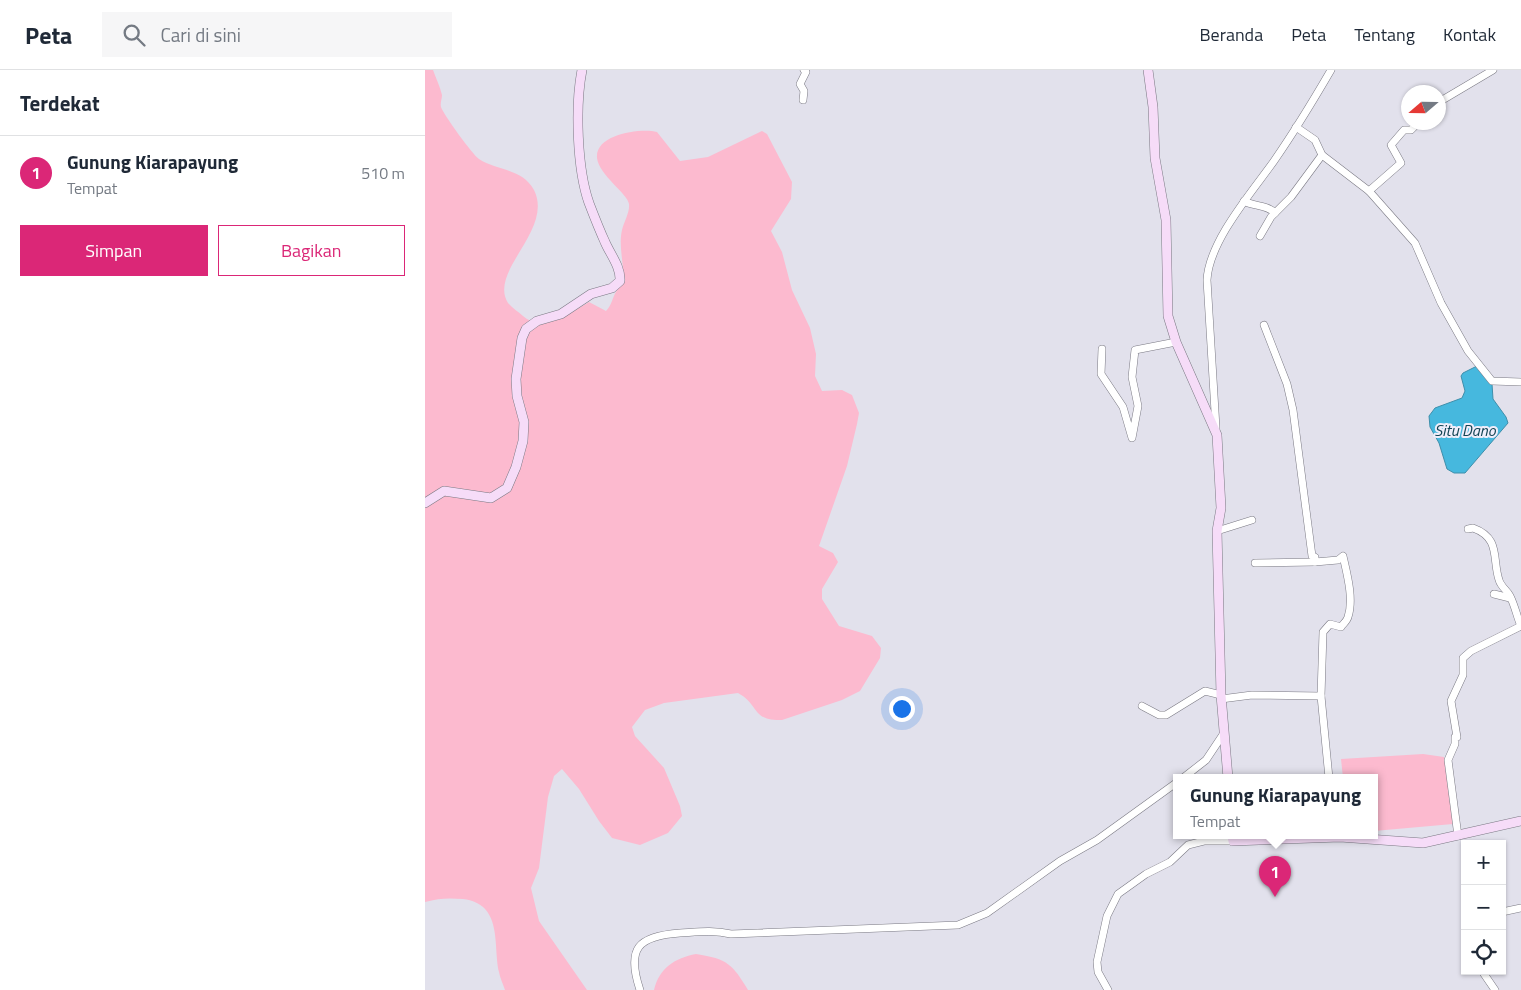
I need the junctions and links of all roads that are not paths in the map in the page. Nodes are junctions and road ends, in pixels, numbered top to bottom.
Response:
1 (582, 70) edge
2 (804, 70) edge
3 (1148, 70) edge
4 (1331, 70) edge
5 (1493, 70) edge
6 (1446, 98) edge
7 (803, 100) dead end
8 (1296, 127) junction
9 (1403, 130) edge
10 (1322, 155) junction
11 (1369, 191) junction
12 (1244, 201) junction
13 (1275, 213) junction
14 (1260, 236) dead end
15 (1264, 324) dead end
16 (1176, 342) junction
17 (1102, 349) dead end
18 (1521, 382) edge
19 (1217, 435) junction
20 (425, 503) edge
21 (1252, 520) dead end
22 (1468, 530) dead end
23 (1217, 531) junction
24 (1315, 562) junction
25 (1255, 563) dead end
26 (1494, 594) dead end
27 (1511, 598) junction
28 (1521, 626) edge
29 (1321, 696) junction
30 (1221, 697) junction
31 (1142, 706) dead end
32 (1224, 732) junction
33 (1188, 774) edge
34 (1228, 774) edge
35 (1329, 774) edge
36 (1173, 786) edge
37 (1521, 821) edge
38 (1458, 836) junction
39 (1226, 839) edge
40 (1365, 839) edge
41 (1521, 908) edge
42 (1506, 911) edge
43 (1485, 975) edge
44 (640, 990) edge
45 (1108, 990) edge
46 (1495, 990) edge

1 - 20 street
2 - 7 street
3 - 16 street
4 - 8 street
5 - 6 street
8 - 10 street
8 - 12 street
9 - 11 street
10 - 11 street
10 - 13 street
11 - 18 street
12 - 13 street
12 - 19 street
13 - 14 street
15 - 24 street
16 - 17 street
16 - 19 street
19 - 23 street
21 - 23 street
22 - 27 street
23 - 30 street
24 - 25 street
24 - 29 street
26 - 27 street
27 - 28 street
28 - 38 street
29 - 30 street
29 - 35 street
30 - 31 street
30 - 32 street
32 - 33 street
32 - 34 street
36 - 44 street
37 - 38 street
38 - 40 street
39 - 45 street
41 - 42 street
43 - 46 street

